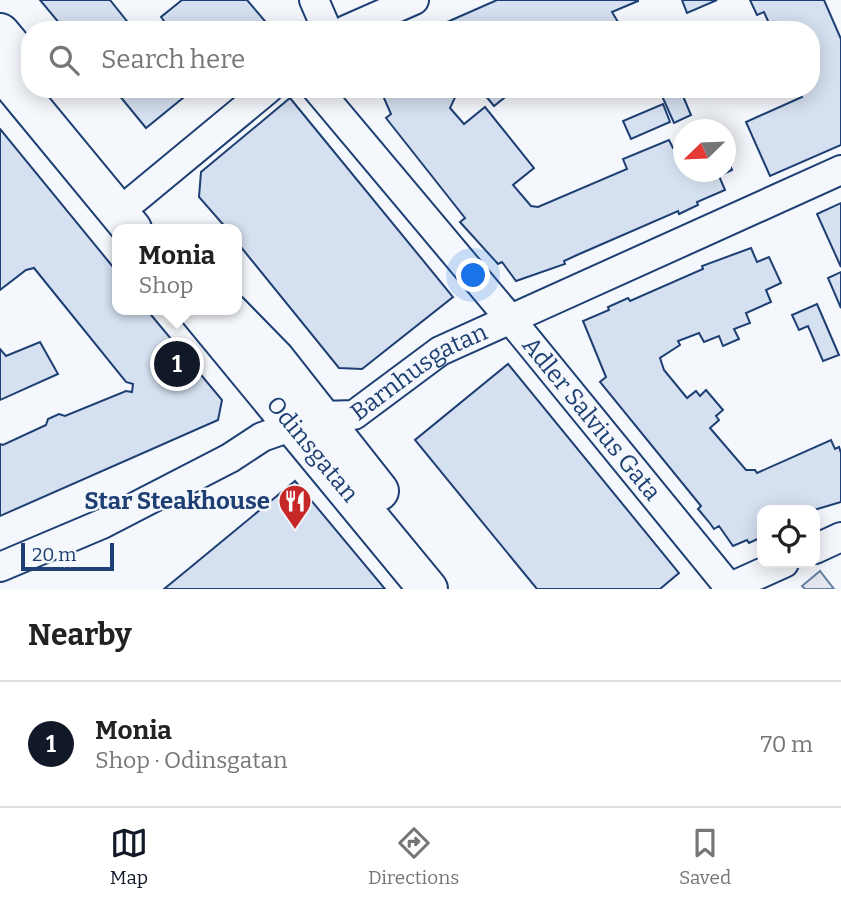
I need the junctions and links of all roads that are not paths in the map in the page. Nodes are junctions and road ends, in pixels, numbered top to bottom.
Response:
1 (314, 0) edge
2 (408, 3) edge
3 (323, 21) edge
4 (367, 21) edge
5 (0, 33) edge
6 (21, 58) edge
7 (0, 69) edge
8 (21, 92) edge
9 (27, 98) edge
10 (52, 98) edge
11 (258, 98) edge
12 (325, 98) edge
13 (841, 170) edge
14 (134, 214) edge
15 (152, 224) edge
16 (203, 315) edge
17 (233, 315) edge
18 (511, 320) junction
19 (307, 420) junction
20 (841, 537) edge
21 (820, 547) edge
22 (0, 567) edge
23 (773, 568) edge
24 (0, 575) edge
25 (727, 588) edge
26 (13, 589) edge
27 (428, 589) edge
28 (456, 589) edge

1 - 3 street
2 - 4 street
5 - 6 main road
7 - 8 main road
9 - 14 main road
10 - 14 main road
11 - 14 street
12 - 18 street, Adler Salvius Gata
13 - 18 street, Barnhusgatan
14 - 15 main road
16 - 19 main road, Odinsgatan
17 - 19 main road, Odinsgatan
18 - 19 street, Barnhusgatan
18 - 25 street, Adler Salvius Gata
19 - 22 street, Barnhusgatan
19 - 27 main road, Odinsgatan
19 - 28 main road, Odinsgatan
20 - 21 street
23 - 25 street
24 - 26 street

